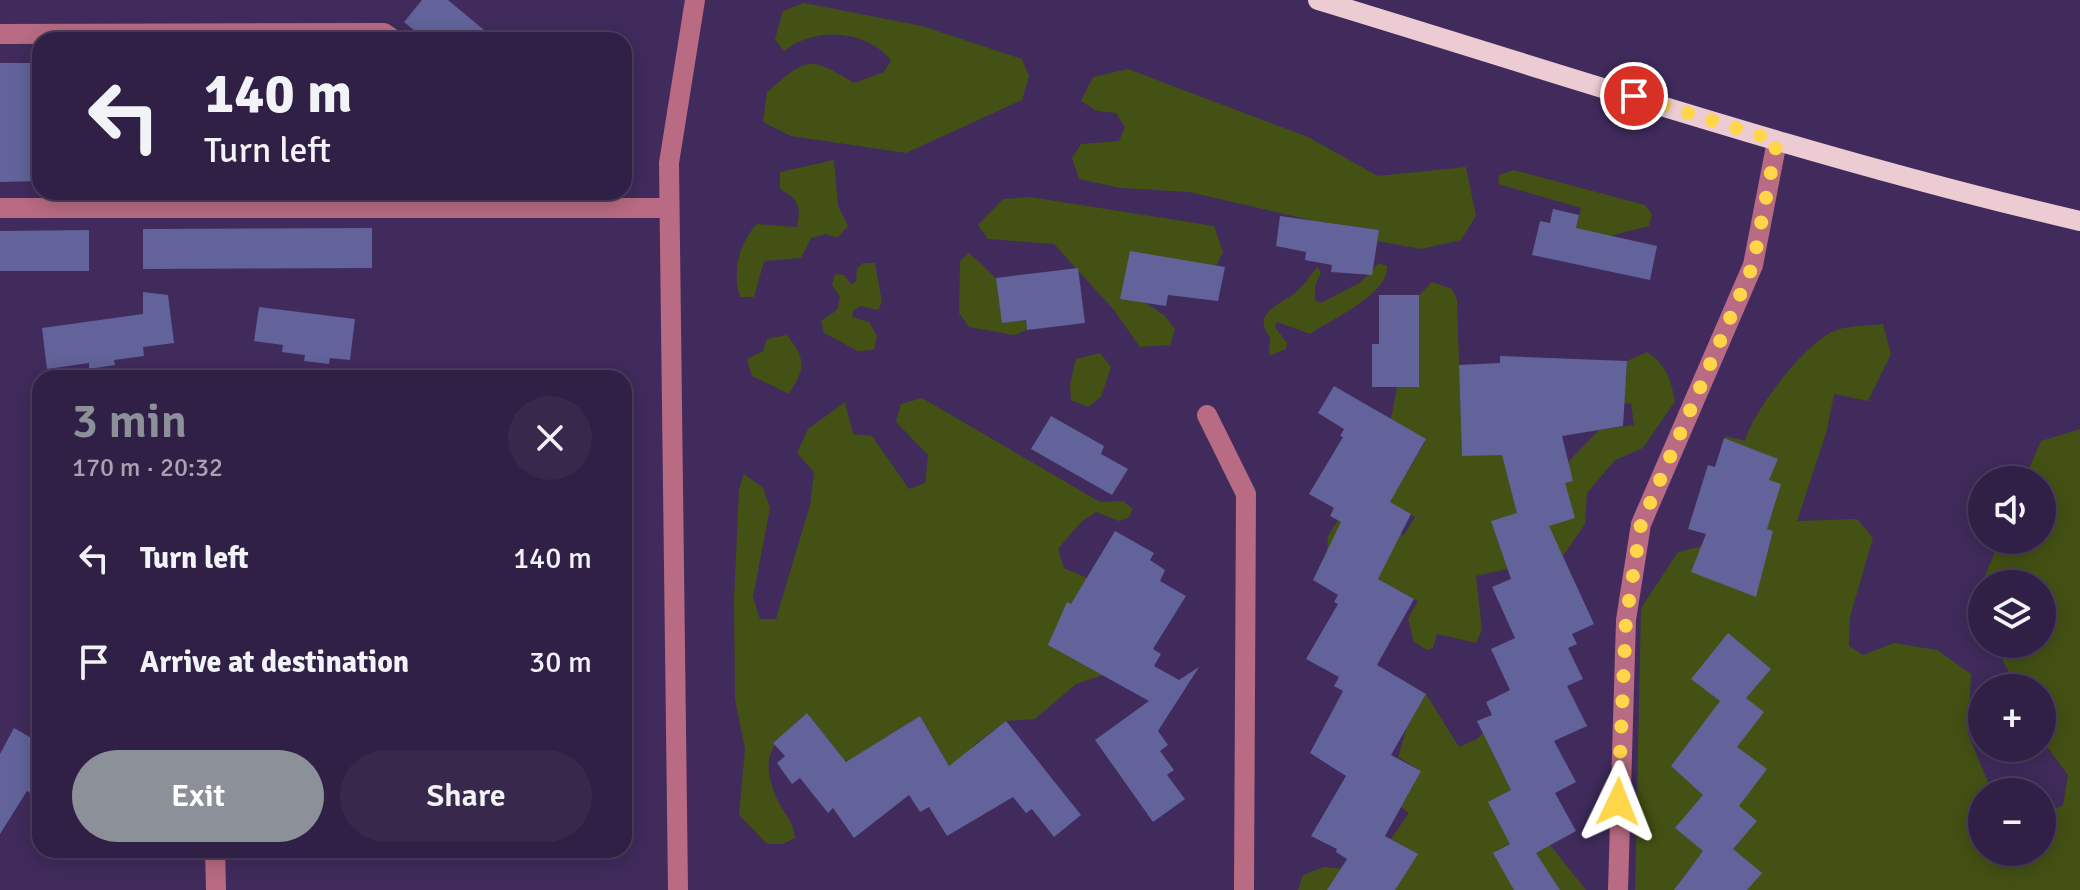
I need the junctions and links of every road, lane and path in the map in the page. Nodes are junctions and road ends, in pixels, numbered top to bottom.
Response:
1 (695, 0) edge
2 (1318, 0) edge
3 (0, 34) edge
4 (32, 34) edge
5 (1777, 141) junction
6 (529, 200) edge
7 (0, 208) edge
8 (669, 208) junction
9 (2080, 221) edge
10 (1207, 415) dead end
11 (215, 858) edge
12 (216, 890) edge
13 (678, 890) edge
14 (1244, 890) edge
15 (1618, 890) edge

1 - 8 street
2 - 5 main road
3 - 4 street
5 - 9 main road
5 - 15 street
6 - 7 street
6 - 8 street
8 - 13 street
10 - 14 street
11 - 12 street

